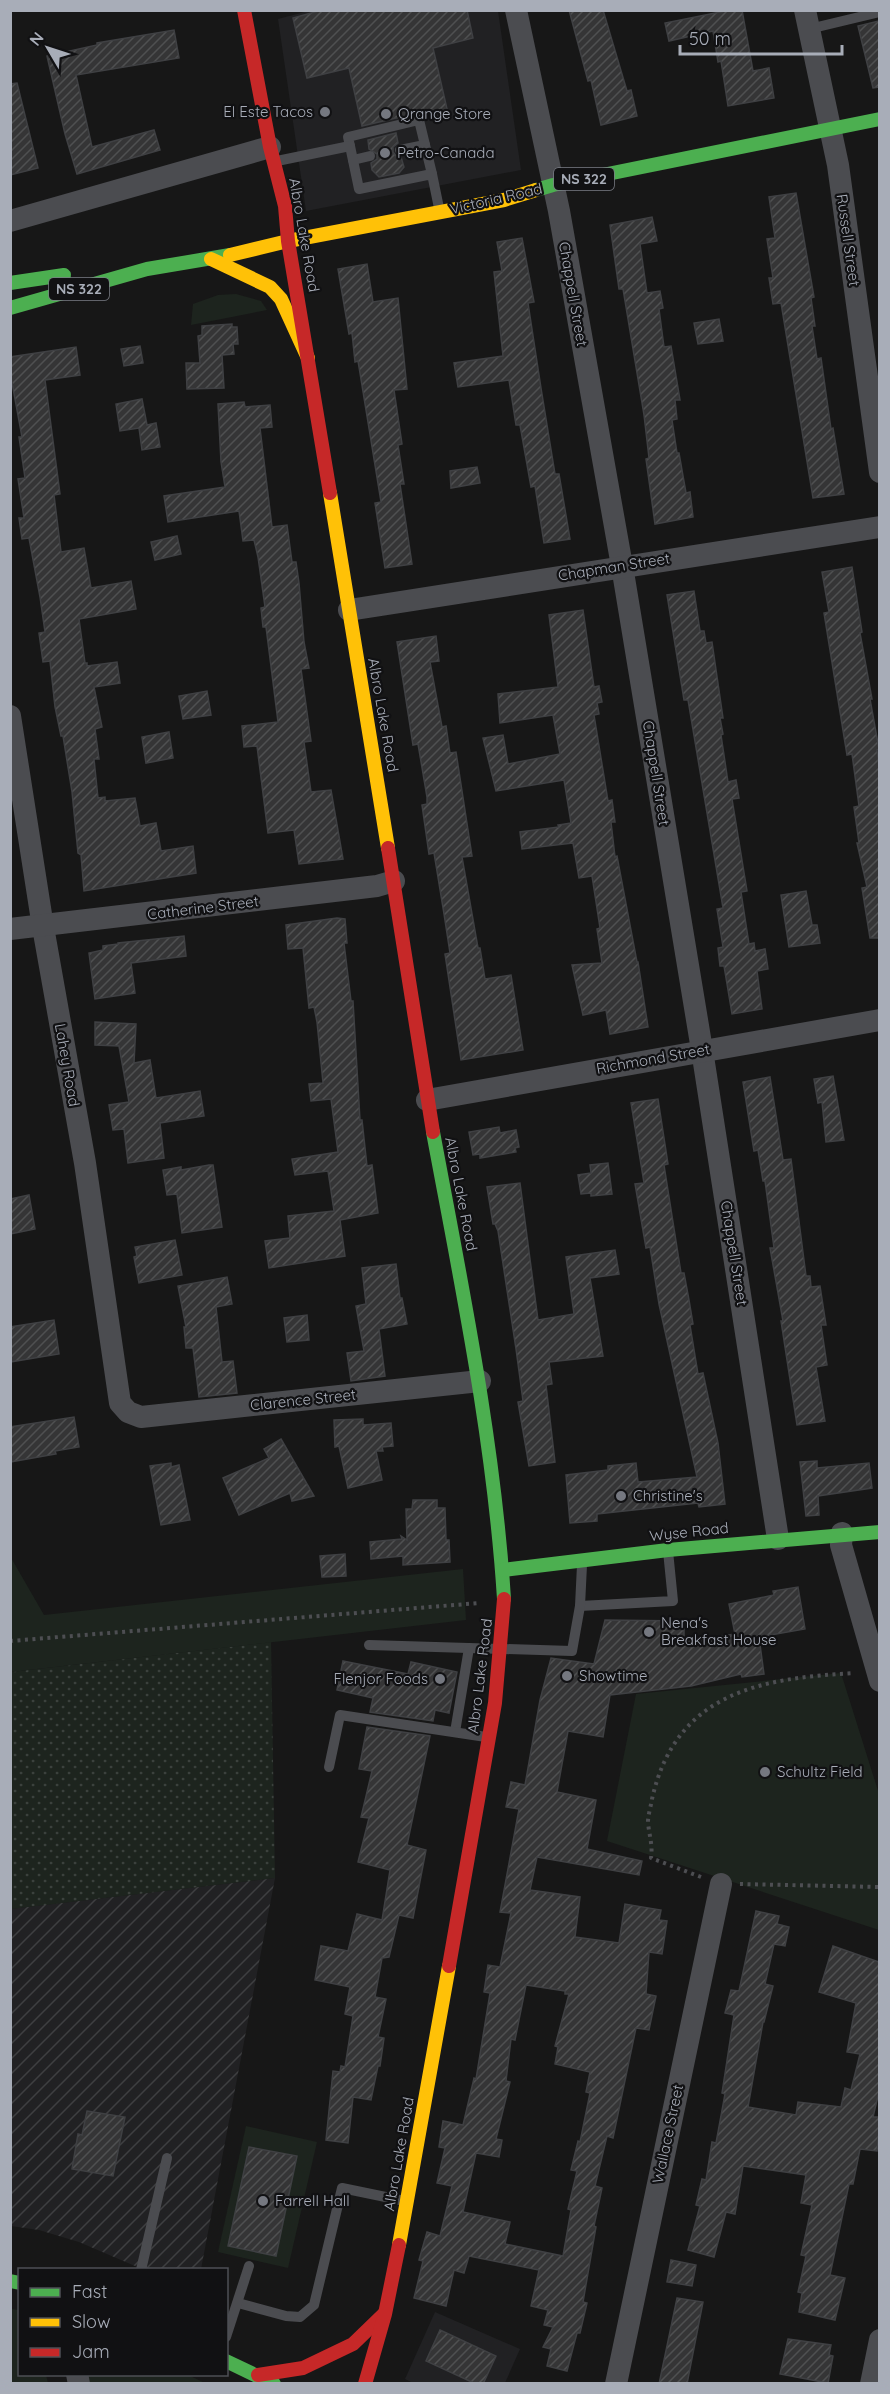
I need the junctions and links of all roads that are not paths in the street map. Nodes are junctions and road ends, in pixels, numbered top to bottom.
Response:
1 (244, 10) edge
2 (516, 10) edge
3 (879, 12) edge
4 (807, 20) edge
5 (879, 119) edge
6 (829, 129) junction
7 (425, 145) junction
8 (350, 146) junction
9 (400, 150) dead end
10 (272, 154) junction
11 (370, 156) dead end
12 (353, 160) junction
13 (432, 174) junction
14 (553, 185) junction
15 (440, 212) junction
16 (10, 221) edge
17 (288, 241) junction
18 (211, 259) junction
19 (147, 269) junction
20 (10, 283) edge
21 (10, 308) edge
22 (309, 358) junction
23 (879, 472) edge
24 (879, 526) edge
25 (622, 566) junction
26 (349, 610) junction
27 (10, 716) edge
28 (394, 881) junction
29 (43, 927) junction
30 (10, 930) edge
31 (879, 1020) edge
32 (702, 1050) junction
33 (427, 1100) junction
34 (480, 1381) junction
35 (128, 1412) joint
36 (879, 1532) edge
37 (842, 1533) junction
38 (778, 1539) junction
39 (668, 1550) junction
40 (583, 1561) junction
41 (503, 1570) junction
42 (580, 1606) junction
43 (369, 1645) dead end
44 (469, 1648) junction
45 (501, 1649) junction
46 (878, 1677) edge
47 (455, 1732) junction
48 (489, 1738) junction
49 (329, 1767) dead end
50 (721, 1884) road end
51 (167, 2158) dead end
52 (407, 2201) junction
53 (249, 2266) dead end
54 (141, 2268) edge
55 (238, 2303) junction
56 (385, 2314) junction
57 (228, 2331) edge
58 (879, 2340) edge
59 (228, 2362) edge
60 (258, 2375) junction
61 (274, 2384) edge
62 (365, 2384) edge
63 (616, 2384) edge
64 (871, 2384) edge

1 - 10 main road, Albro Lake Road
2 - 14 street, Chappell Street
3 - 4 lane
4 - 6 street, Russell Street
5 - 6 main road, Victoria Road / NS 322
6 - 14 main road, Victoria Road / NS 322
6 - 23 street, Russell Street
7 - 8 lane
7 - 9 lane
7 - 13 lane
8 - 10 lane
8 - 12 lane
10 - 16 street
10 - 17 main road, Albro Lake Road
11 - 12 lane
12 - 13 lane
13 - 15 lane
14 - 15 main road, Victoria Road / NS 322
14 - 25 street, Chappell Street
15 - 17 main road, Victoria Road / NS 322
17 - 18 main road, Victoria Road / NS 322
17 - 22 main road, Albro Lake Road
18 - 19 main road, Victoria Road / NS 322
18 - 22 main road
19 - 20 main road, Victoria Road / NS 322
19 - 21 main road, Victoria Road / NS 322
22 - 26 main road, Albro Lake Road
24 - 25 street, Chapman Street
25 - 26 street, Chapman Street
25 - 32 street, Chappell Street
26 - 28 main road, Albro Lake Road
27 - 29 street, Lahey Road
28 - 29 street, Catherine Street
28 - 33 main road, Albro Lake Road
29 - 30 street, Catherine Street
29 - 35 street, Lahey Road
31 - 32 street, Richmond Street
32 - 33 street, Richmond Street
32 - 38 street, Chappell Street
33 - 34 main road, Albro Lake Road
34 - 35 street, Clarence Street
34 - 41 main road, Albro Lake Road
36 - 37 main road, Wyse Road
37 - 38 main road, Wyse Road
37 - 46 street
38 - 39 main road, Wyse Road
39 - 40 main road, Wyse Road
39 - 42 lane
40 - 41 main road, Wyse Road
40 - 42 lane
41 - 45 main road, Albro Lake Road
42 - 45 lane
43 - 44 lane
44 - 45 lane
44 - 47 lane
45 - 48 main road, Albro Lake Road
47 - 48 lane
47 - 49 lane
48 - 52 main road, Albro Lake Road
50 - 63 street, Wallace Street
51 - 54 lane
52 - 55 lane
52 - 56 main road, Albro Lake Road
53 - 55 lane
55 - 57 lane
56 - 60 main road
56 - 62 main road, Albro Lake Road
58 - 64 street
59 - 60 main road
60 - 61 main road

